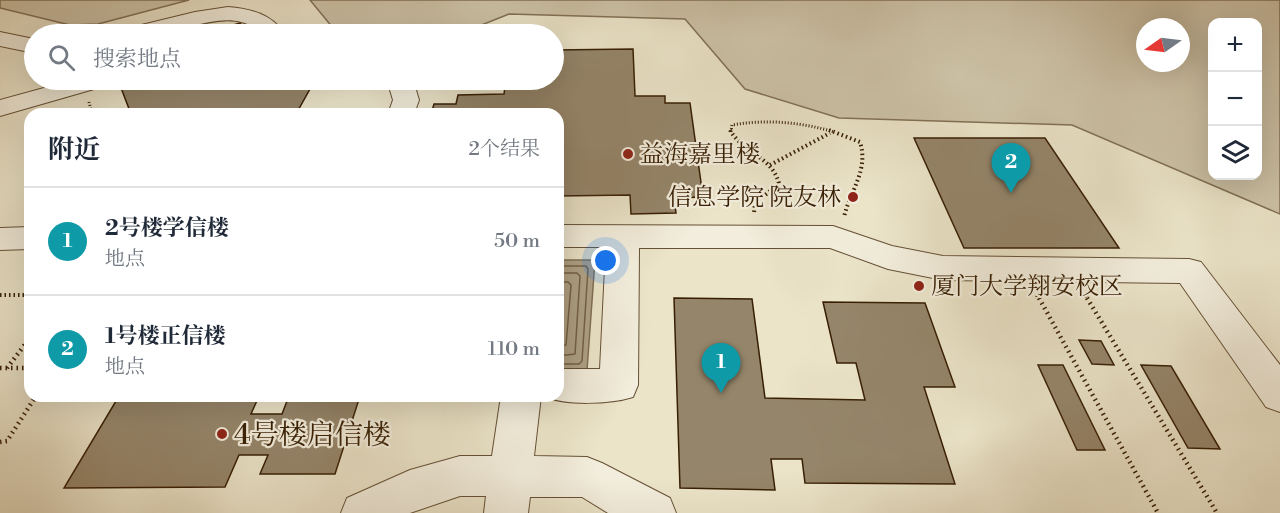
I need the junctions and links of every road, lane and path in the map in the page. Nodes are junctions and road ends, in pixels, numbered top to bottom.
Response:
1 (178, 24) edge
2 (263, 24) edge
3 (0, 39) edge
4 (24, 44) edge
5 (404, 90) edge
6 (92, 92) edge
7 (0, 108) edge
8 (35, 108) edge
9 (67, 108) edge
10 (403, 108) edge
11 (24, 111) edge
12 (0, 118) edge
13 (24, 124) edge
14 (0, 131) edge
15 (831, 132) junction
16 (770, 165) junction
17 (564, 236) edge
18 (623, 236) junction
19 (761, 236) junction
20 (24, 238) edge
21 (0, 239) edge
22 (843, 241) junction
23 (1070, 270) junction
24 (1023, 271) junction
25 (24, 295) edge
26 (0, 296) edge
27 (24, 346) edge
28 (0, 368) edge
29 (7, 368) junction
30 (24, 368) edge
31 (564, 385) edge
32 (1280, 395) edge
33 (32, 402) edge
34 (520, 402) edge
35 (0, 442) edge
36 (508, 494) edge
37 (363, 513) edge
38 (654, 513) edge
39 (1158, 513) edge
40 (1217, 513) edge

1 - 2 street
3 - 4 street
5 - 10 street
6 - 7 street
6 - 8 street
6 - 9 street
11 - 12 street
13 - 14 street
15 - 16 path
15 - 16 path
15 - 22 path
16 - 19 path
17 - 18 street
18 - 19 street
18 - 31 street
19 - 22 street
20 - 21 street
22 - 24 street
23 - 24 street
23 - 32 street
23 - 40 path
24 - 39 path
25 - 26 path
27 - 29 path
28 - 29 path
29 - 30 path
33 - 35 path
34 - 36 street
36 - 37 street
36 - 38 street

